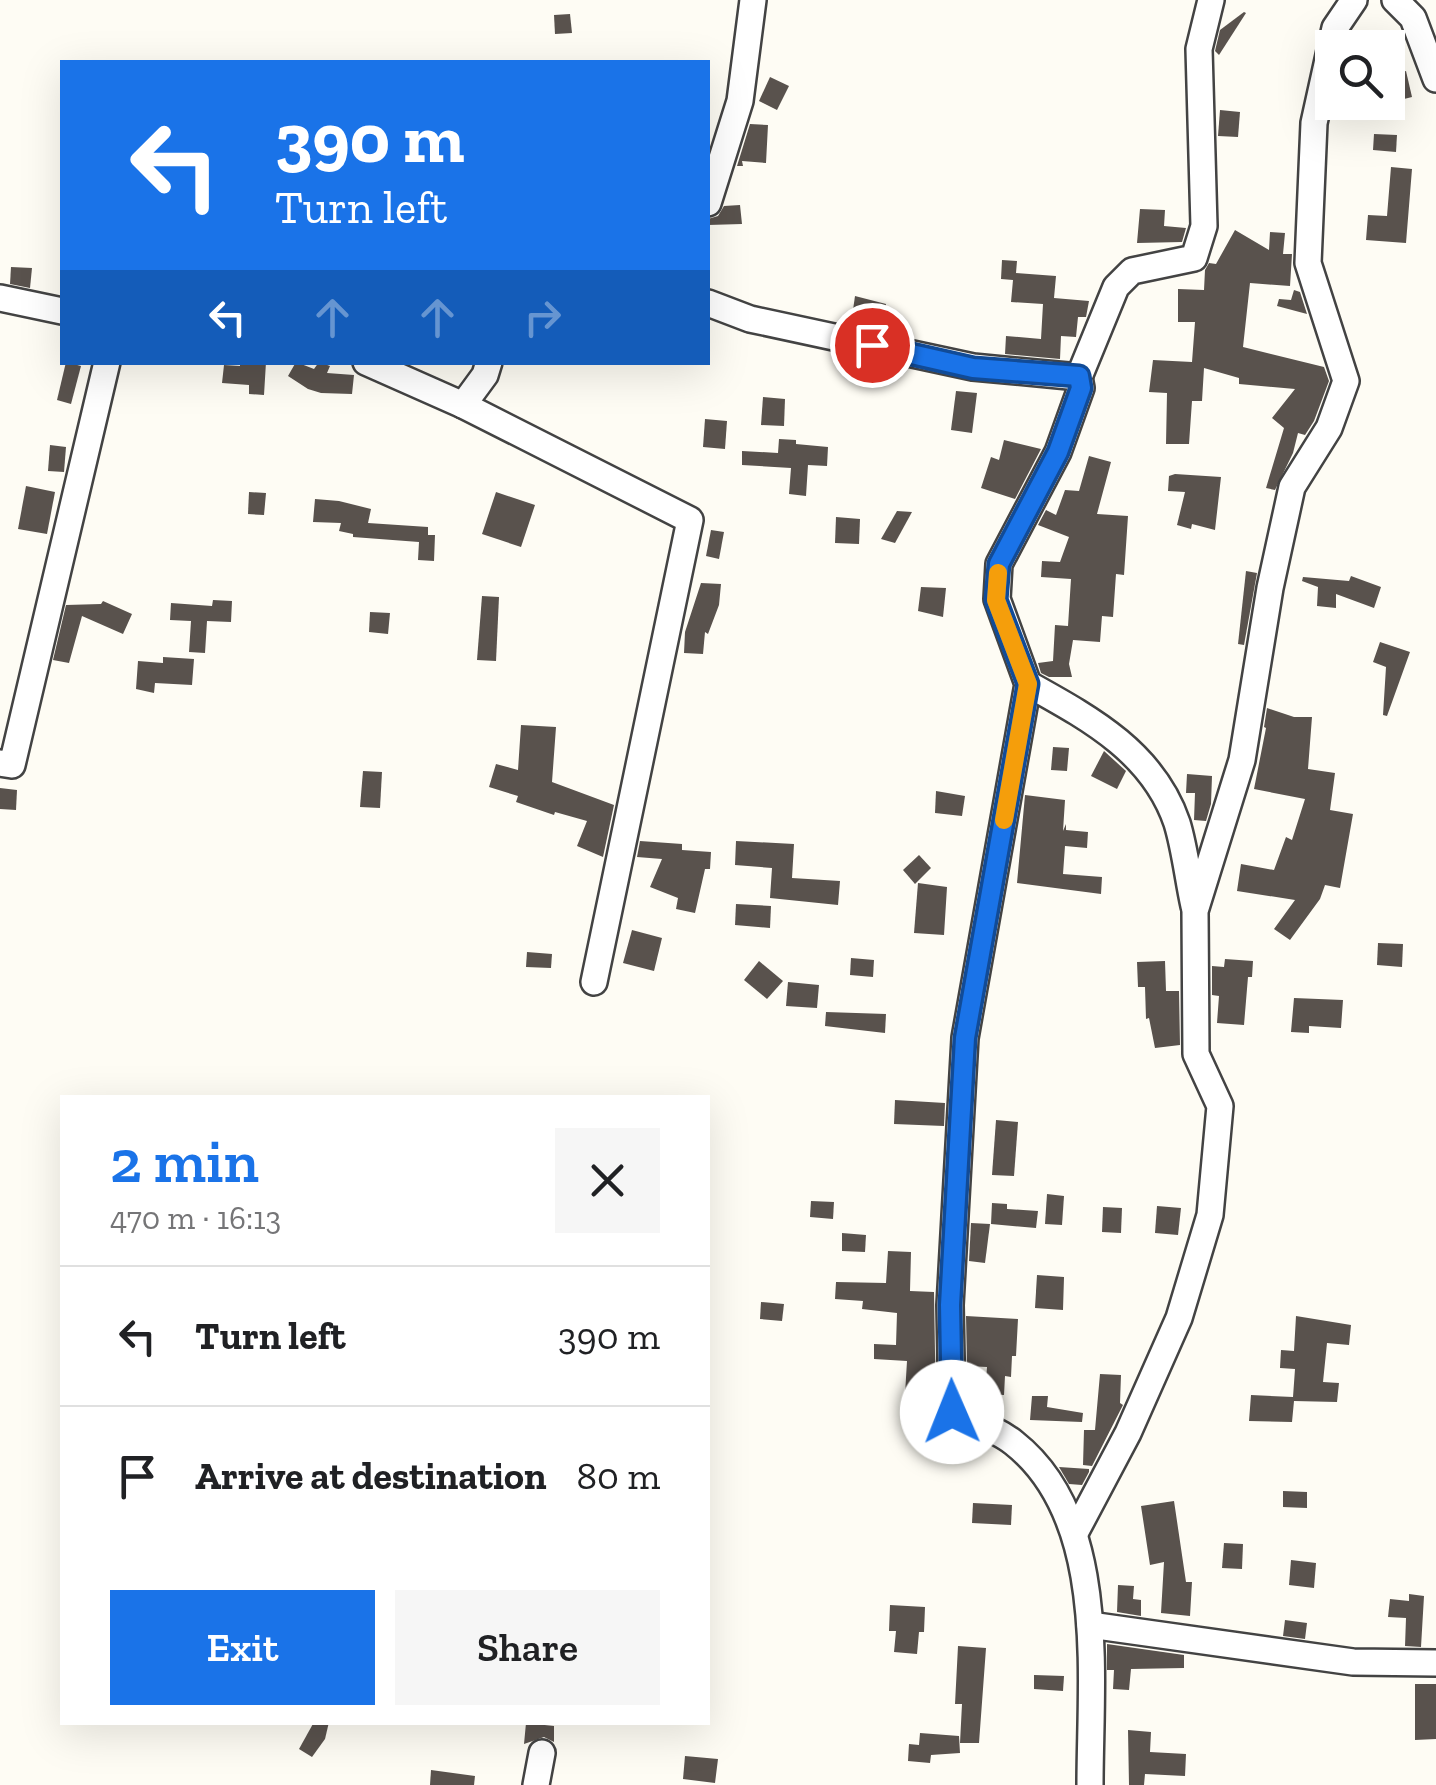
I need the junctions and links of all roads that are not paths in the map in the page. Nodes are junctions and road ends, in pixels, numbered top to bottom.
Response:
1 (753, 0) edge
2 (1212, 0) edge
3 (1354, 0) edge
4 (1395, 0) edge
5 (1436, 79) edge
6 (710, 197) edge
7 (0, 298) edge
8 (710, 305) edge
9 (60, 311) edge
10 (106, 365) edge
11 (373, 365) edge
12 (488, 365) edge
13 (1079, 376) junction
14 (463, 405) junction
15 (1028, 684) junction
16 (0, 763) edge
17 (1195, 911) junction
18 (594, 982) dead end
19 (1076, 1533) junction
20 (1090, 1625) junction
21 (1436, 1663) edge
22 (542, 1754) dead end
23 (536, 1785) edge
24 (1090, 1785) edge

1 - 6 street
2 - 13 street
3 - 17 street
4 - 5 street
7 - 9 street
8 - 13 street
10 - 16 street
11 - 14 street
12 - 14 street
13 - 15 street
14 - 18 street
15 - 17 street
15 - 19 street
17 - 19 street
19 - 20 street
20 - 21 street
20 - 24 street
22 - 23 street

